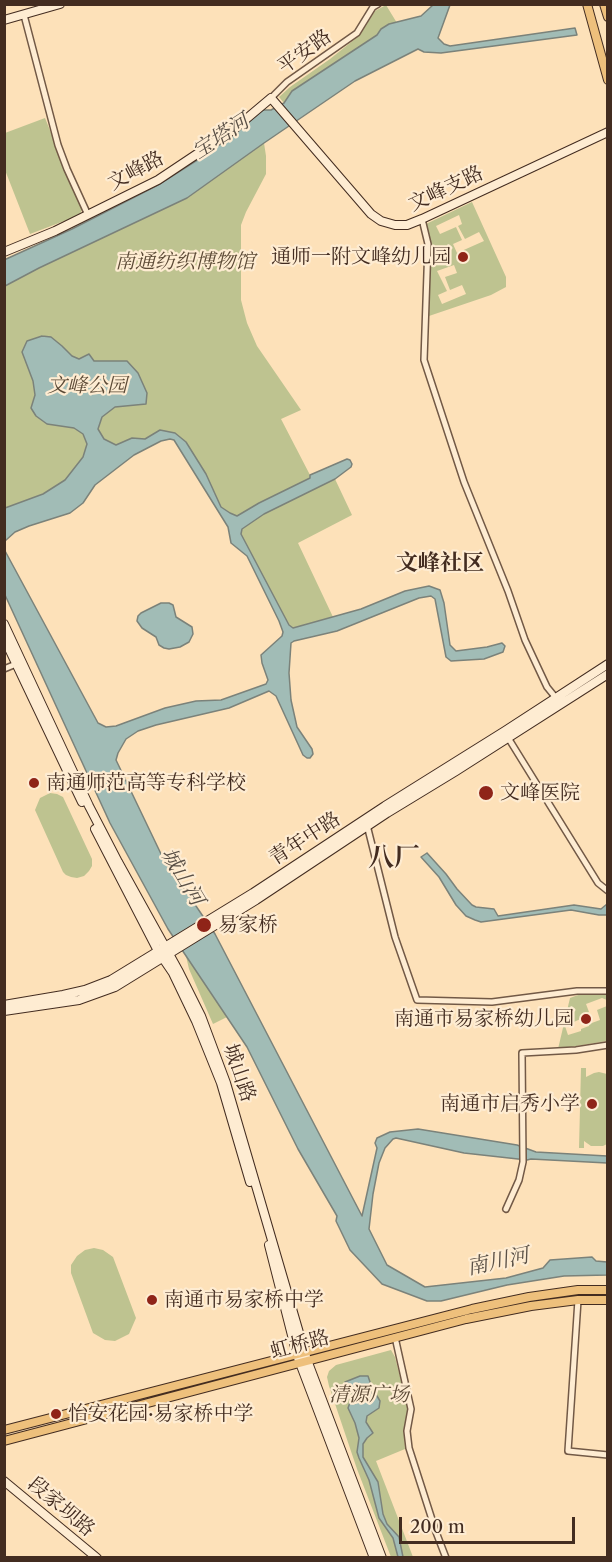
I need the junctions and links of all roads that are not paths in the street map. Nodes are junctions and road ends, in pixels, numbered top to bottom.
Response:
1 (60, 4) edge
2 (378, 4) edge
3 (587, 4) edge
4 (604, 4) edge
5 (24, 15) junction
6 (608, 17) edge
7 (4, 20) edge
8 (608, 81) edge
9 (273, 100) junction
10 (608, 132) edge
11 (88, 214) junction
12 (422, 219) junction
13 (4, 252) edge
14 (4, 624) edge
15 (4, 638) edge
16 (16, 664) junction
17 (608, 664) edge
18 (4, 669) edge
19 (608, 674) edge
20 (556, 698) junction
21 (506, 734) junction
22 (367, 823) junction
23 (608, 891) edge
24 (164, 953) junction
25 (608, 991) edge
26 (4, 1005) edge
27 (4, 1011) edge
28 (608, 1045) edge
29 (506, 1209) dead end
30 (608, 1290) edge
31 (578, 1300) junction
32 (608, 1300) edge
33 (395, 1337) junction
34 (302, 1358) junction
35 (4, 1430) edge
36 (4, 1440) edge
37 (608, 1455) edge
38 (4, 1481) edge
39 (97, 1557) edge
40 (374, 1557) edge
41 (382, 1557) edge
42 (446, 1557) edge

1 - 5 main road
2 - 9 street, 平安路
3 - 8 main road
4 - 6 main road
5 - 7 main road
5 - 11 street
9 - 11 main road, 文峰路
9 - 12 main road, 文峰支路
10 - 12 main road, 文峰支路
11 - 13 main road, 文峰路
12 - 20 street
14 - 24 main road, 城山路
15 - 16 main road, 城山路
16 - 18 street
16 - 24 main road, 城山路
17 - 20 main road, 青年中路
19 - 21 main road, 青年中路
20 - 21 main road, 青年中路
21 - 22 main road, 青年中路
21 - 23 street
22 - 24 main road, 青年中路
22 - 25 street
24 - 26 main road, 青年中路
24 - 27 main road, 青年中路
24 - 34 main road, 城山路
28 - 29 street
30 - 34 main road, 虹桥路
31 - 32 main road, 虹桥路
31 - 33 main road, 虹桥路
31 - 37 street
33 - 34 main road, 虹桥路
33 - 42 street
34 - 35 main road, 虹桥路
34 - 36 main road, 虹桥路
34 - 40 main road, 城山路
34 - 41 main road, 城山路
38 - 39 main road, 段家坝路

